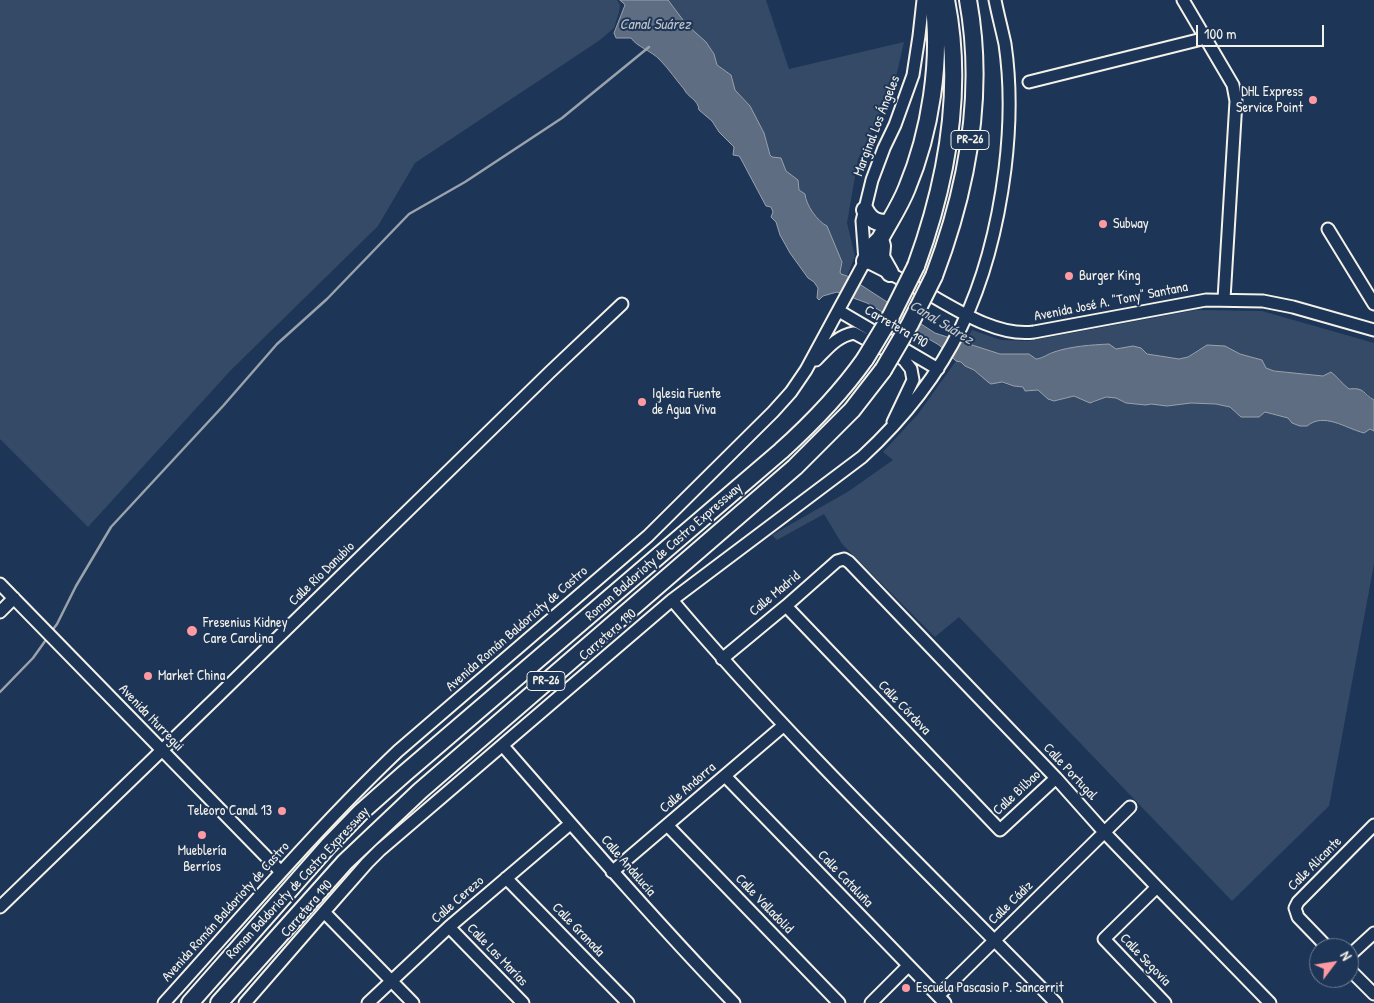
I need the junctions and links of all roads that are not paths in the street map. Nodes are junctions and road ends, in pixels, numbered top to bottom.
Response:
1 (923, 0) edge
2 (933, 0) edge
3 (946, 0) edge
4 (968, 0) edge
5 (995, 0) edge
6 (1183, 0) edge
7 (1206, 38) junction
8 (1029, 82) dead end
9 (1231, 182) junction
10 (1218, 183) dead end
11 (865, 210) junction
12 (889, 222) junction
13 (1328, 229) dead end
14 (880, 239) junction
15 (862, 268) junction
16 (890, 273) junction
17 (1224, 299) junction
18 (622, 304) dead end
19 (1374, 304) edge
20 (837, 315) junction
21 (968, 315) junction
22 (1374, 329) edge
23 (940, 366) junction
24 (806, 370) junction
25 (886, 435) junction
26 (849, 562) joint
27 (0, 584) edge
28 (14, 598) junction
29 (672, 600) junction
30 (786, 606) junction
31 (0, 612) edge
32 (722, 659) junction
33 (783, 726) junction
34 (503, 746) junction
35 (162, 751) junction
36 (724, 776) junction
37 (1056, 778) junction
38 (1130, 807) dead end
39 (570, 824) junction
40 (667, 825) junction
41 (1374, 825) edge
42 (1000, 830) joint
43 (1105, 833) junction
44 (281, 872) junction
45 (612, 872) junction
46 (506, 878) junction
47 (1157, 888) junction
48 (0, 907) edge
49 (324, 912) junction
50 (450, 927) junction
51 (1374, 933) edge
52 (1318, 938) edge
53 (994, 940) junction
54 (1359, 947) edge
55 (908, 966) junction
56 (1359, 979) edge
57 (391, 980) junction
58 (1374, 994) edge
59 (941, 999) edge
60 (164, 1003) edge
61 (190, 1003) edge
62 (219, 1003) edge
63 (245, 1003) edge
64 (368, 1003) edge
65 (414, 1003) edge
66 (523, 1003) edge
67 (628, 1003) edge
68 (734, 1003) edge
69 (839, 1003) edge
70 (871, 1003) edge
71 (1056, 1003) edge
72 (1165, 1003) edge
73 (1270, 1003) edge

1 - 11 street, Marginal Los Ángeles
2 - 12 highway
3 - 61 highway, Roman Baldorioty de Castro Expressway / PR-26, bridge
4 - 62 highway, Roman Baldorioty de Castro Expressway / PR-26, bridge
5 - 21 street, Carretera 190
6 - 7 street
7 - 8 street
7 - 9 street
9 - 10 street
9 - 17 street
11 - 12 highway
11 - 15 street, Marginal Los Ángeles
12 - 14 highway
13 - 19 street
14 - 15 highway
14 - 16 highway
15 - 16 street, Avenida José A. "Tony" Santana
15 - 20 street, Avenida Román Baldorioty de Castro
16 - 21 street, Avenida José A. "Tony" Santana
17 - 21 street, Avenida José A. "Tony" Santana
17 - 22 street, Avenida José A. "Tony" Santana
18 - 35 street, Calle Río Danubio
20 - 23 street, Carretera 190
20 - 24 street, Avenida Román Baldorioty de Castro
21 - 23 street, Carretera 190
23 - 25 street, Carretera 190
24 - 25 street
24 - 44 street, Avenida Román Baldorioty de Castro
25 - 29 street, Carretera 190
26 - 30 street, Calle Madrid
26 - 37 street, Calle Portugal
27 - 28 street, Avenida Iturregui
28 - 31 street
28 - 35 street, Avenida Iturregui
29 - 32 street
29 - 34 street, Carretera 190
30 - 32 street, Calle Madrid
30 - 42 street, Calle Córdova
32 - 33 street
33 - 36 street, Calle Andorra
33 - 53 street
34 - 39 street, Calle Andalucía
34 - 49 street, Carretera 190
35 - 44 street, Avenida Iturregui
35 - 48 street, Calle Río Danubio
36 - 40 street, Calle Andorra
36 - 55 street, Calle Cataluña
37 - 42 street, Calle Bilbao
37 - 43 street, Calle Portugal
38 - 43 street, Calle Cádiz
39 - 45 street, Calle Andalucía
39 - 46 street, Calle Cerezo
40 - 45 street, Calle Andorra
40 - 69 street, Calle Valladolid
41 - 52 street, Calle Alicante
43 - 47 street, Calle Portugal
43 - 53 street, Calle Cádiz
44 - 60 street, Avenida Román Baldorioty de Castro
45 - 68 street, Calle Andalucía
46 - 50 street, Calle Cerezo
46 - 67 street, Calle Granada
47 - 72 street, Calle Segovia
47 - 73 street, Calle Portugal
49 - 57 street
49 - 63 street, Carretera 190
50 - 57 street, Calle Cerezo
50 - 66 street, Calle Las Marías
51 - 54 street
53 - 59 street, Calle Cádiz
53 - 71 street
55 - 59 street, Calle Cataluña
55 - 70 street
56 - 58 street
57 - 64 street, Calle Cerezo
57 - 65 street

